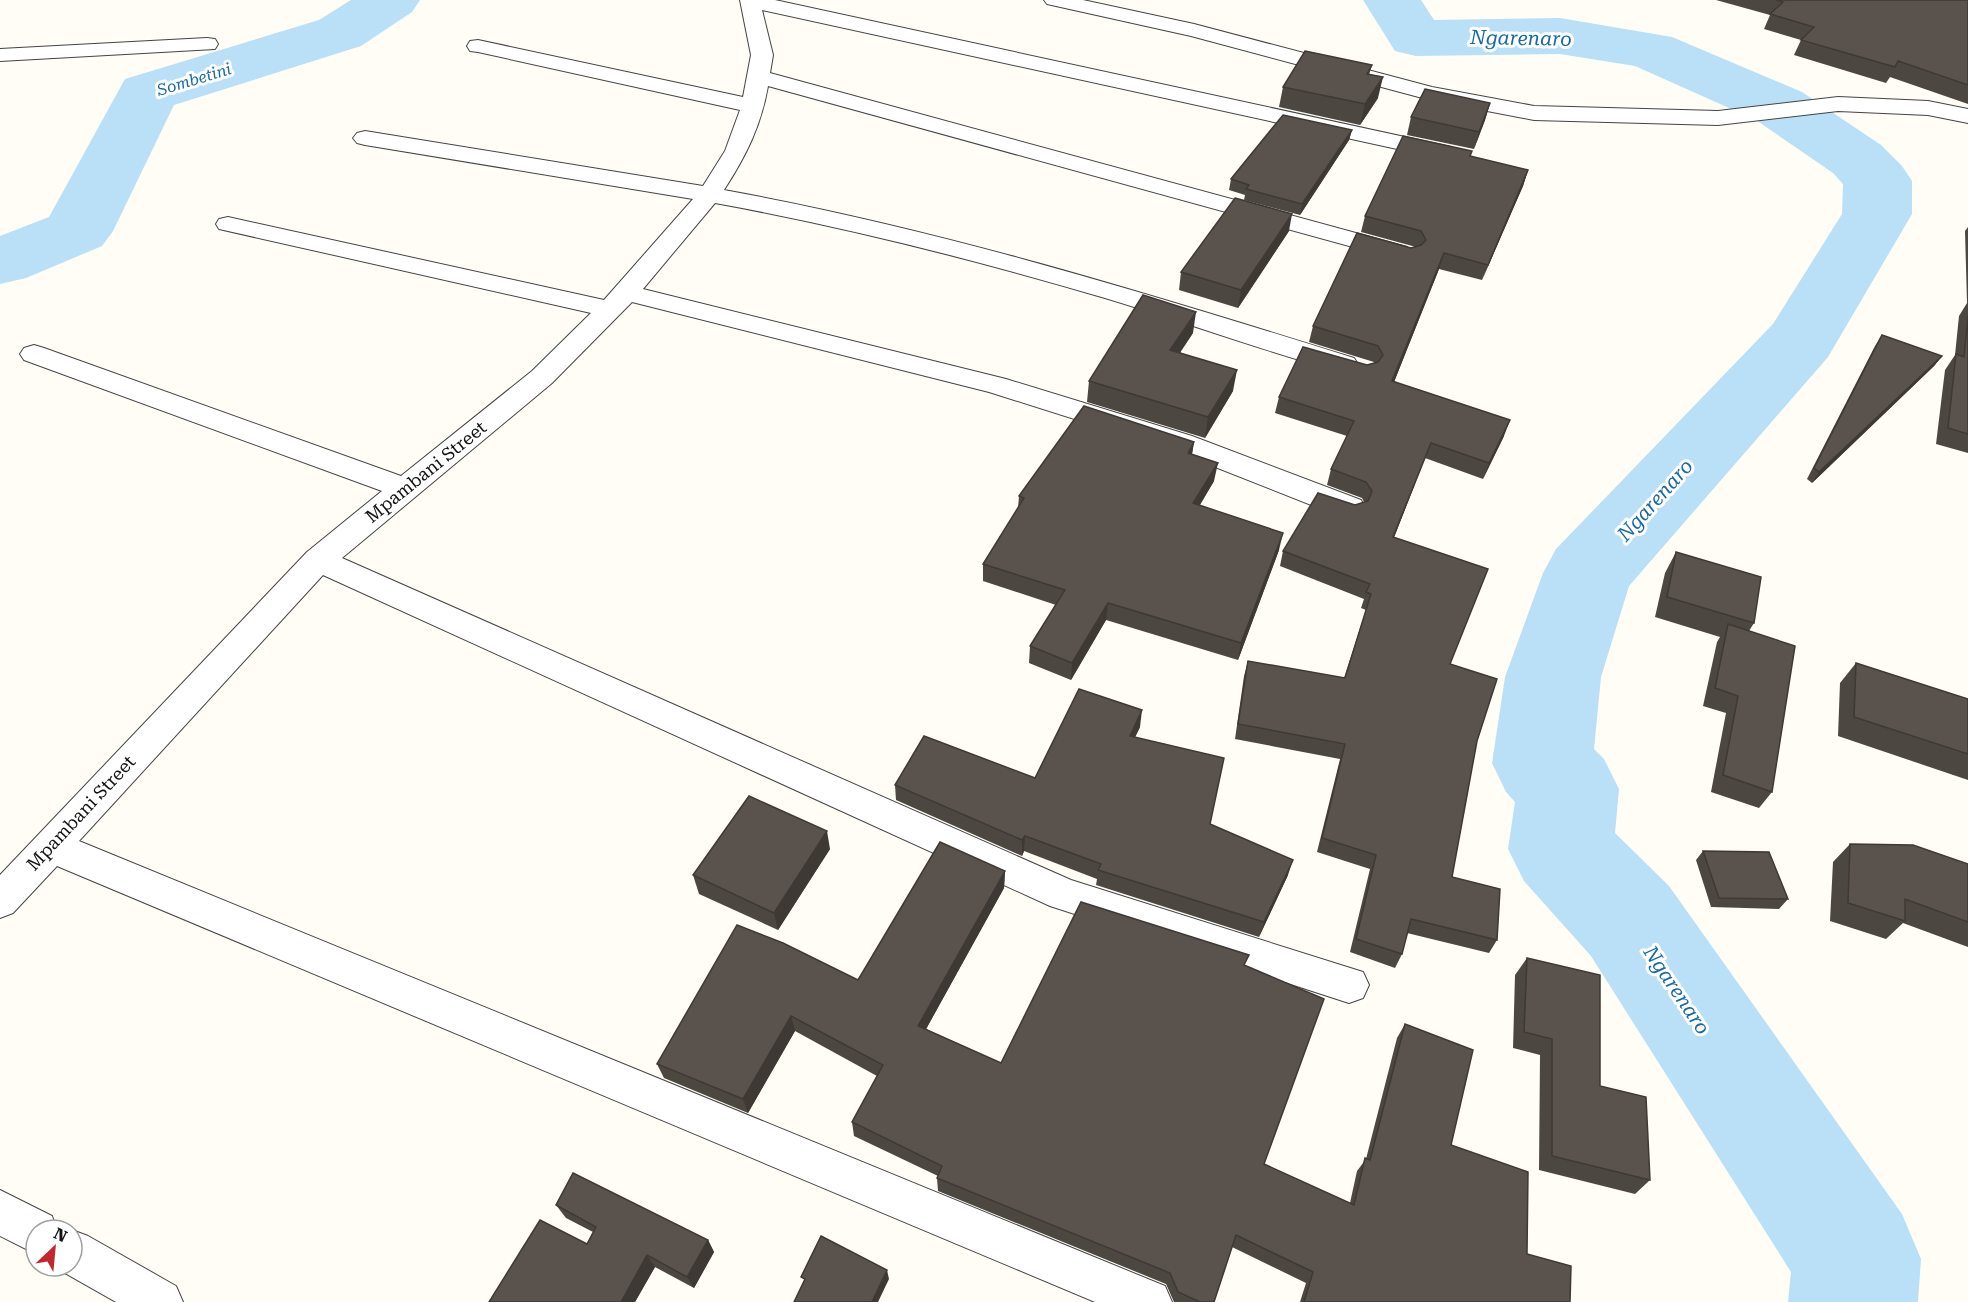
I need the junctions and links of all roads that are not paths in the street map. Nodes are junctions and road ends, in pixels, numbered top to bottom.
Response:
1 (1054, 0) edge
2 (751, 1) edge
3 (207, 44) dead end
4 (478, 46) dead end
5 (0, 55) edge
6 (757, 76) junction
7 (753, 106) junction
8 (1968, 116) edge
9 (365, 138) dead end
10 (1462, 156) edge
11 (710, 194) junction
12 (228, 224) dead end
13 (1407, 254) edge
14 (618, 301) junction
15 (34, 354) dead end
16 (1363, 370) edge
17 (406, 489) junction
18 (1350, 508) edge
19 (318, 560) junction
20 (50, 846) junction
21 (0, 901) edge
22 (1348, 986) dead end
23 (0, 1212) edge
24 (24, 1225) edge
25 (84, 1259) edge
26 (160, 1302) edge
27 (1149, 1302) edge

1 - 8 street
2 - 6 street, Mpambani Street
2 - 10 street
3 - 5 street
4 - 7 street
6 - 7 street, Mpambani Street
6 - 13 street
7 - 11 street, Mpambani Street
9 - 11 street
11 - 14 street, Mpambani Street
11 - 16 street
12 - 14 street
14 - 17 street, Mpambani Street
14 - 18 street
15 - 17 street
17 - 19 street, Mpambani Street
19 - 20 street, Mpambani Street
19 - 22 street
20 - 21 street, Mpambani Street
20 - 27 street
23 - 24 street
25 - 26 street

